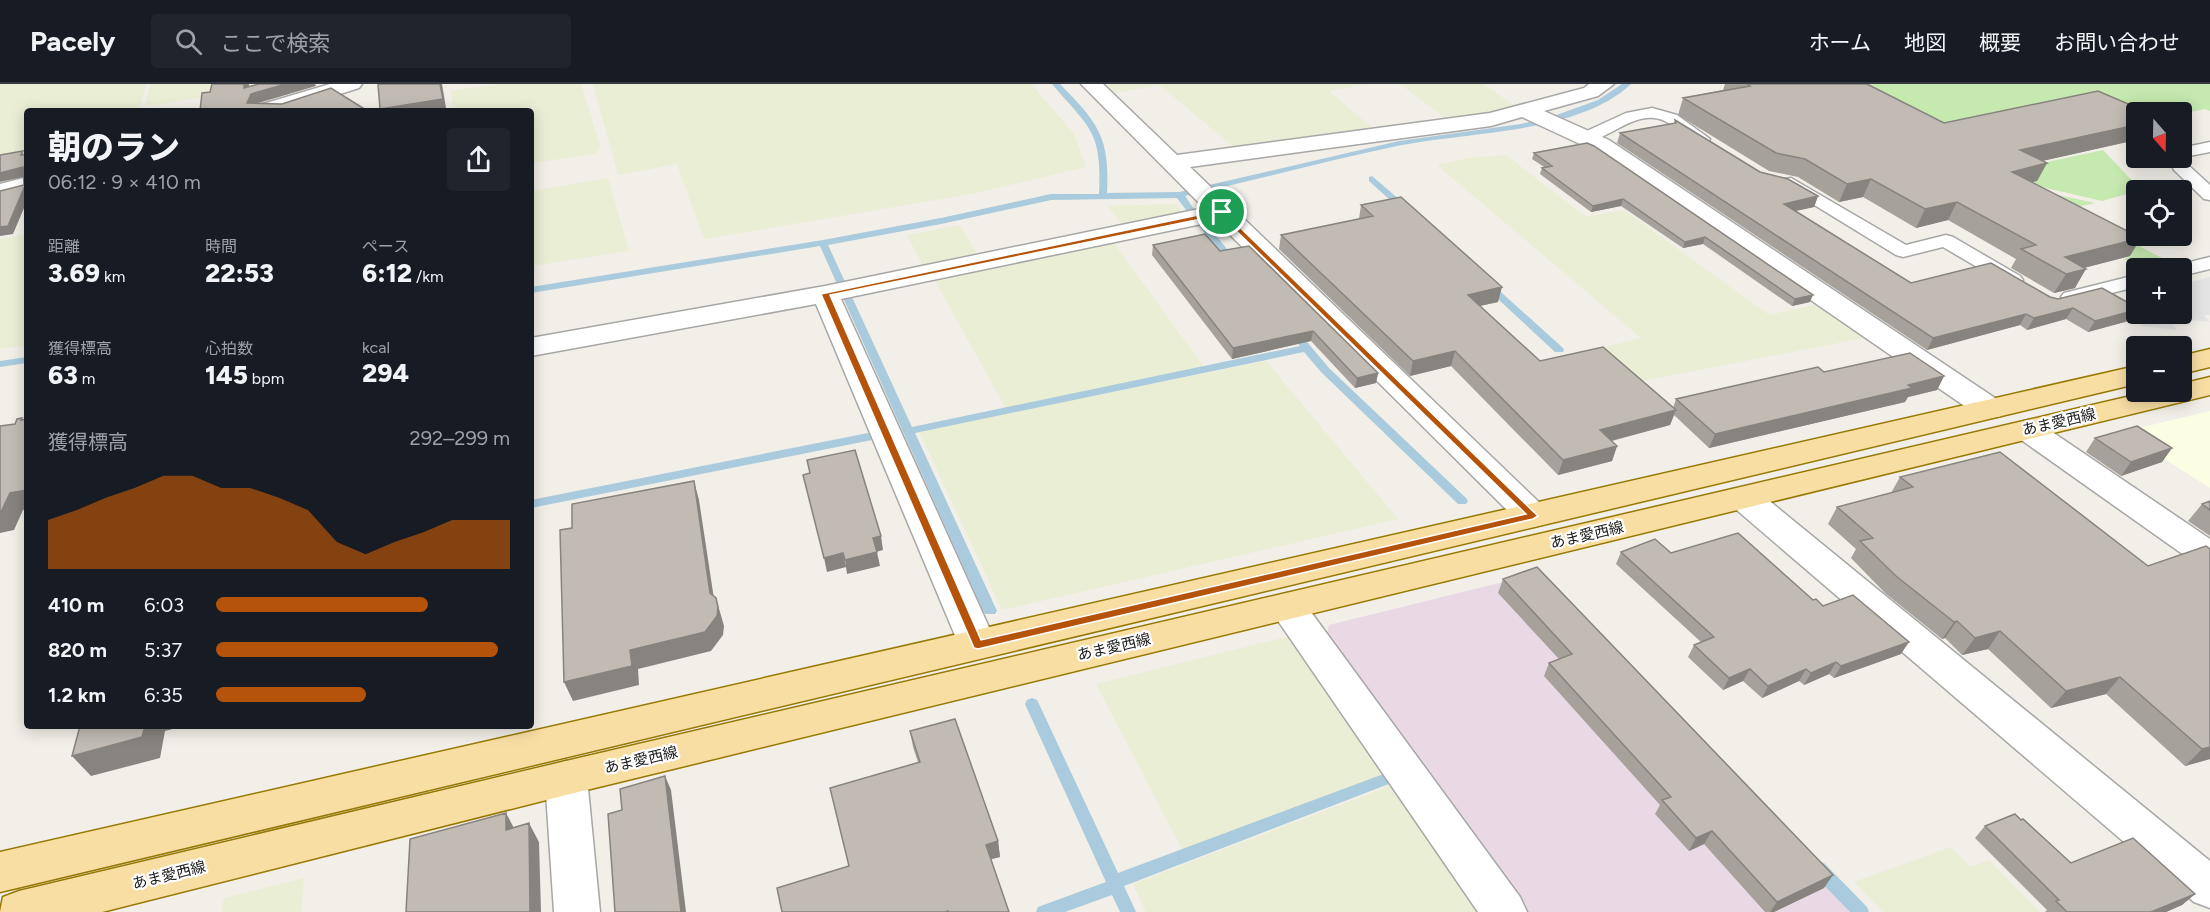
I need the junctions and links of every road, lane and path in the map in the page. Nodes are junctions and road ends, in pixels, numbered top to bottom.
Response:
1 (352, 84) edge
2 (1091, 84) edge
3 (1604, 84) edge
4 (274, 108) edge
5 (1540, 118) junction
6 (1584, 138) junction
7 (1713, 146) edge
8 (2210, 147) edge
9 (2192, 151) edge
10 (1172, 163) junction
11 (2182, 168) edge
12 (1773, 179) edge
13 (24, 185) edge
14 (0, 192) edge
15 (2210, 195) edge
16 (1208, 198) junction
17 (2210, 263) edge
18 (2192, 267) edge
19 (2126, 283) edge
20 (838, 291) junction
21 (2032, 291) edge
22 (2051, 302) edge
23 (534, 346) edge
24 (2210, 358) edge
25 (2192, 362) edge
26 (2126, 377) edge
27 (2210, 386) edge
28 (1990, 409) junction
29 (2028, 430) junction
30 (1744, 498) junction
31 (1533, 516) junction
32 (2210, 556) edge
33 (1287, 606) junction
34 (978, 645) junction
35 (566, 778) junction
36 (0, 873) edge
37 (2210, 888) edge
38 (19, 912) edge
39 (577, 912) edge
40 (1504, 912) edge

1 - 4 street
2 - 10 street
3 - 5 street
5 - 6 street
5 - 10 street
6 - 7 lane
6 - 28 street
8 - 9 lane
10 - 16 street
11 - 15 lane
12 - 21 lane
13 - 14 street
16 - 20 street
16 - 31 street
17 - 18 lane
19 - 22 lane
20 - 23 street
20 - 34 street
24 - 25 main road
26 - 28 main road, あま愛西線
27 - 29 main road, あま愛西線
28 - 31 main road, あま愛西線
29 - 30 main road, あま愛西線
29 - 32 street
30 - 33 main road, あま愛西線
30 - 37 street
31 - 34 main road, あま愛西線
33 - 35 main road, あま愛西線
33 - 40 street
34 - 36 main road, あま愛西線
35 - 38 main road, あま愛西線
35 - 39 street

